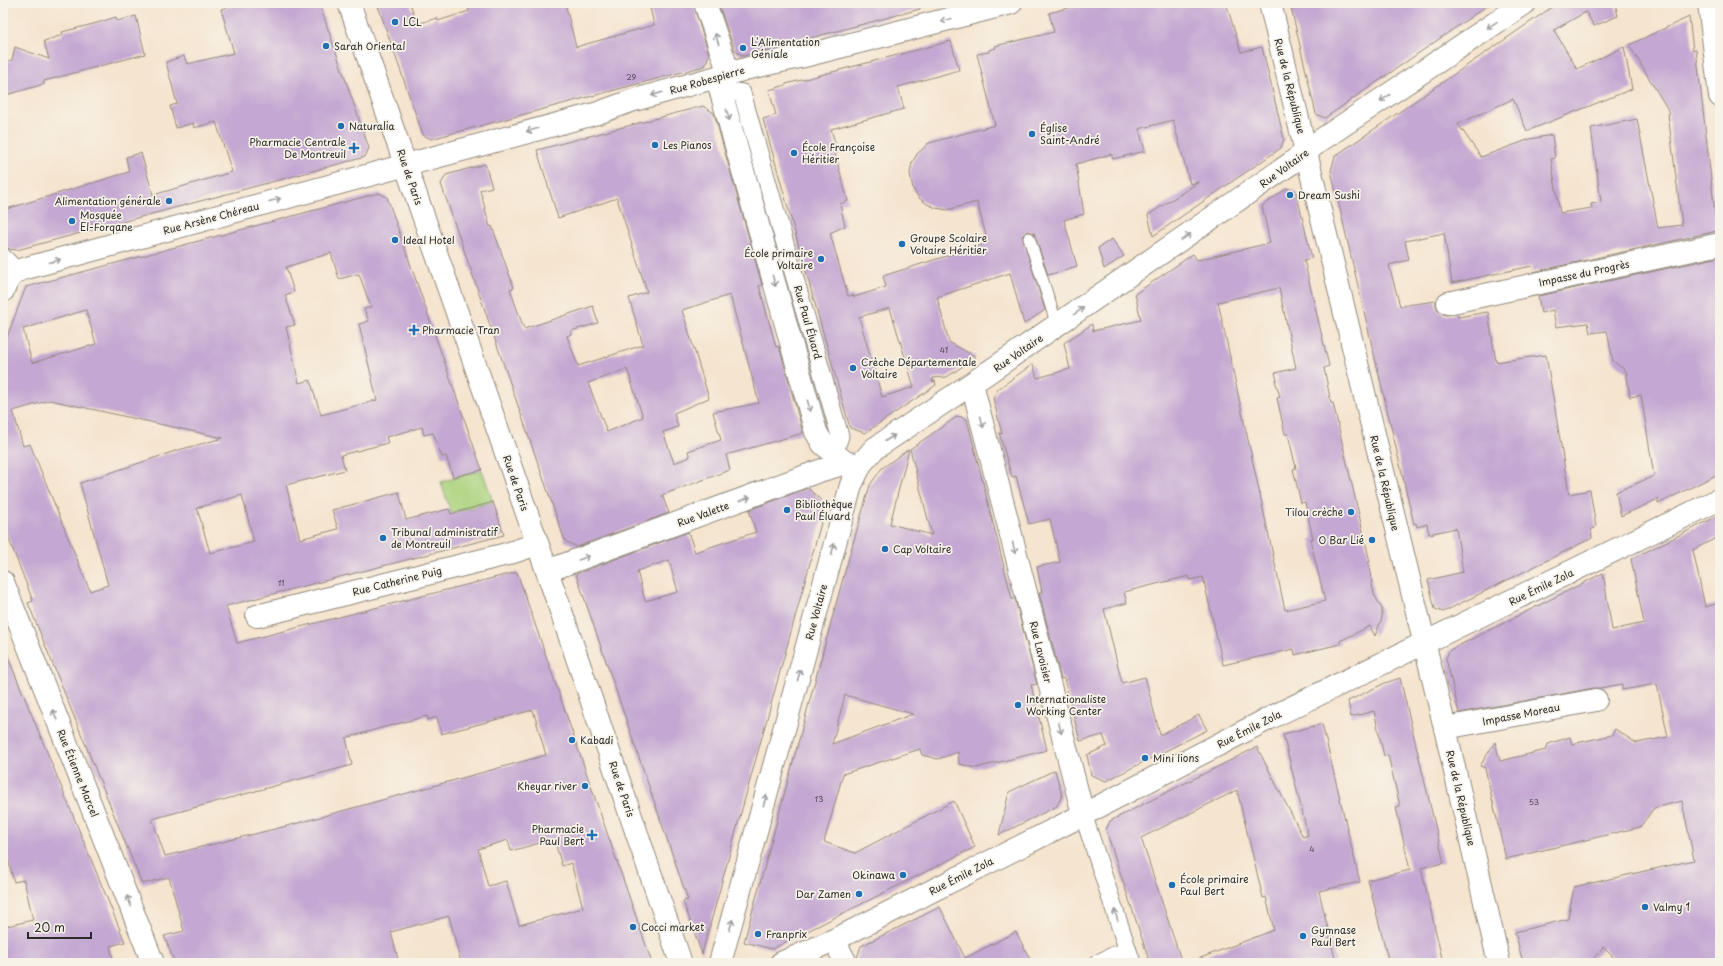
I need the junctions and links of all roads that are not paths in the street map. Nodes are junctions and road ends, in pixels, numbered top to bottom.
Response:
1 (349, 3) edge
2 (705, 3) edge
3 (1011, 3) edge
4 (1270, 3) edge
5 (1525, 3) edge
6 (1709, 3) edge
7 (722, 81) junction
8 (1720, 96) edge
9 (1306, 153) junction
10 (405, 165) junction
11 (1029, 238) dead end
12 (1720, 244) edge
13 (10, 264) edge
14 (3, 291) edge
15 (1448, 303) dead end
16 (1058, 325) junction
17 (972, 384) junction
18 (847, 460) junction
19 (1720, 499) edge
20 (537, 544) junction
21 (547, 571) junction
22 (3, 582) edge
23 (257, 616) dead end
24 (1424, 644) junction
25 (1596, 700) dead end
26 (1445, 728) junction
27 (1083, 814) junction
28 (834, 940) junction
29 (1130, 957) edge
30 (153, 963) edge
31 (681, 963) edge
32 (720, 963) edge
33 (781, 963) edge
34 (846, 963) edge
35 (1098, 963) edge
36 (1499, 963) edge

1 - 10 street, Rue de Paris
7 -> 2 street
3 -> 7 street, Rue Robespierre
4 - 9 street, Rue de la République
5 -> 9 street, Rue Voltaire
6 - 8 street
7 -> 10 street, Rue Robespierre
7 - 18 street
16 -> 9 street, Rue Voltaire
9 - 24 street, Rue de la République
13 -> 10 street, Rue Arsène Chéreau
10 - 20 street, Rue de Paris
11 - 16 lane
12 - 15 street, Impasse du Progrès
13 - 14 street
16 - 17 street, Rue Voltaire
18 -> 17 street, Rue Voltaire
17 -> 27 street, Rue Lavoisier
21 -> 18 street, Rue Valette
32 -> 18 street, Rue Voltaire
19 - 24 street, Rue Émile Zola
20 - 21 street, Rue de Paris
20 - 23 street, Rue Catherine Puig
21 - 31 street, Rue de Paris
30 -> 22 street, Rue Étienne Marcel
24 - 26 street, Rue de la République
24 - 27 street, Rue Émile Zola
25 - 26 street, Impasse Moreau
26 - 36 street, Rue de la République
27 - 28 street, Rue Émile Zola
29 -> 27 street, Rue Lavoisier
28 - 33 street, Rue Émile Zola
28 - 34 street
29 - 35 street

